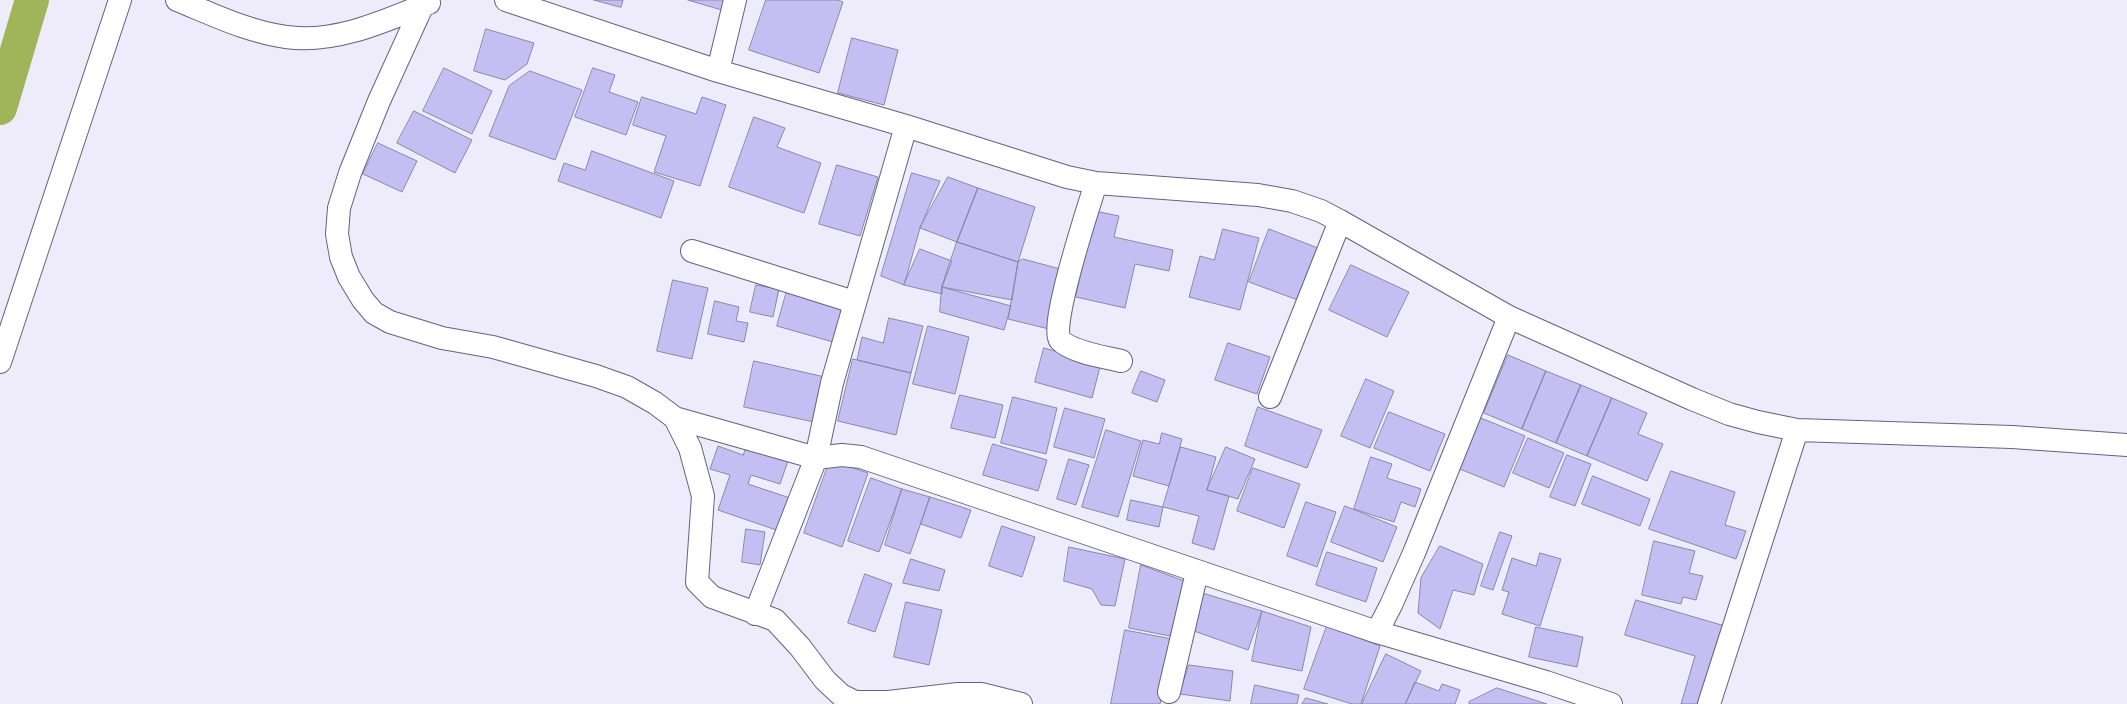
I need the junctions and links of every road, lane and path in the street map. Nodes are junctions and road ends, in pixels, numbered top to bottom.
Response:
1 (120, 0) edge
2 (177, 0) edge
3 (506, 0) edge
4 (735, 0) edge
5 (428, 2) edge
6 (718, 71) junction
7 (906, 126) junction
8 (1096, 183) junction
9 (1340, 221) junction
10 (692, 251) dead end
11 (854, 302) junction
12 (1509, 317) junction
13 (1121, 361) dead end
14 (0, 362) edge
15 (1270, 397) dead end
16 (675, 418) junction
17 (1798, 430) junction
18 (2127, 445) edge
19 (816, 458) junction
20 (1197, 572) junction
21 (755, 614) junction
22 (1377, 632) junction
23 (1169, 692) dead end
24 (1021, 704) edge
25 (1611, 704) edge
26 (1709, 704) edge

1 - 14 street
2 - 5 street
3 - 6 street
4 - 6 street
5 - 16 street
6 - 7 street
7 - 8 street
7 - 11 street
8 - 9 street
8 - 13 street
9 - 12 street
9 - 15 street
10 - 11 street
11 - 19 street
12 - 17 street
12 - 22 street
16 - 19 street
16 - 21 street
17 - 18 street
17 - 26 street
19 - 20 street
19 - 21 street
20 - 22 street
20 - 23 street
21 - 24 street
22 - 25 street

